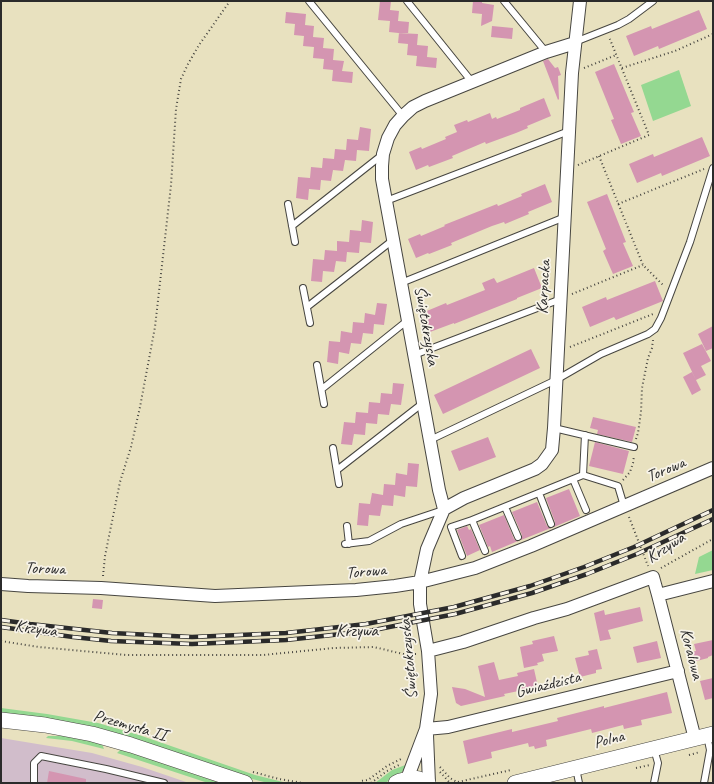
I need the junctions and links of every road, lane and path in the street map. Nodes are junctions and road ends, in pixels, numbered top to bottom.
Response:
1 (230, 1) edge
2 (309, 1) edge
3 (407, 1) edge
4 (504, 1) edge
5 (580, 1) edge
6 (653, 1) edge
7 (606, 30) junction
8 (713, 34) edge
9 (575, 43) junction
10 (546, 52) junction
11 (616, 55) junction
12 (622, 68) junction
13 (572, 73) junction
14 (472, 82) junction
15 (403, 116) junction
16 (569, 131) junction
17 (383, 154) junction
18 (599, 156) junction
19 (706, 168) dead end
20 (713, 168) edge
21 (567, 170) junction
22 (386, 201) junction
23 (288, 204) dead end
24 (618, 204) junction
25 (565, 217) junction
26 (292, 226) junction
27 (393, 240) junction
28 (295, 242) dead end
29 (643, 265) junction
30 (401, 283) junction
31 (303, 288) dead end
32 (670, 292) junction
33 (561, 299) junction
34 (667, 300) junction
35 (307, 307) junction
36 (408, 320) junction
37 (310, 323) dead end
38 (655, 329) junction
39 (558, 352) junction
40 (414, 355) junction
41 (318, 365) dead end
42 (556, 380) junction
43 (322, 389) junction
44 (423, 402) junction
45 (324, 404) dead end
46 (554, 428) junction
47 (585, 435) junction
48 (430, 440) junction
49 (634, 447) junction
50 (333, 448) dead end
51 (713, 468) edge
52 (337, 470) junction
53 (583, 475) junction
54 (573, 479) junction
55 (339, 484) dead end
56 (618, 486) junction
57 (539, 493) junction
58 (505, 506) junction
59 (624, 506) junction
60 (444, 509) junction
61 (586, 510) dead end
62 (472, 520) junction
63 (551, 524) dead end
64 (347, 526) dead end
65 (518, 538) dead end
66 (713, 539) edge
67 (485, 551) dead end
68 (462, 556) dead end
69 (653, 577) junction
70 (713, 581) edge
71 (420, 582) junction
72 (1, 584) edge
73 (101, 588) junction
74 (658, 595) junction
75 (1, 641) edge
76 (428, 651) junction
77 (678, 671) junction
78 (1, 720) edge
79 (426, 729) junction
80 (705, 736) edge
81 (654, 749) junction
82 (576, 768) junction
83 (401, 781) edge
84 (236, 782) edge
85 (522, 782) edge
86 (34, 783) edge
87 (164, 783) edge
88 (429, 783) edge
89 (579, 783) edge
90 (654, 783) edge
91 (704, 783) edge

1 - 73 path
2 - 15 lane
3 - 14 lane
4 - 10 lane
5 - 9 street, Karpacka
6 - 7 lane
7 - 9 lane
7 - 11 path
8 - 12 path
9 - 10 street, Świętokrzyska
9 - 13 street, Karpacka
10 - 14 street, Świętokrzyska
11 - 12 path
11 - 13 path
12 - 18 path
13 - 16 street, Karpacka
14 - 15 street, Świętokrzyska
15 - 17 street, Świętokrzyska
16 - 21 street, Karpacka
16 - 22 lane
17 - 22 street, Świętokrzyska
17 - 26 lane
18 - 21 path
18 - 24 path
19 - 24 path
20 - 32 lane
21 - 25 street, Karpacka
22 - 27 street, Świętokrzyska
23 - 26 lane
24 - 29 path
25 - 30 lane
25 - 33 street, Karpacka
26 - 28 lane
27 - 30 street, Świętokrzyska
27 - 35 lane
29 - 32 path
29 - 33 path
30 - 36 street, Świętokrzyska
31 - 35 lane
32 - 34 lane
33 - 39 street, Karpacka
33 - 40 lane
34 - 38 lane
34 - 39 path
35 - 37 lane
36 - 40 street, Świętokrzyska
36 - 43 lane
38 - 42 lane
38 - 49 path
39 - 42 street, Karpacka
40 - 44 street, Świętokrzyska
41 - 43 lane
42 - 46 street, Karpacka
42 - 48 lane
43 - 45 lane
44 - 48 street, Świętokrzyska
44 - 52 lane
46 - 47 lane
46 - 60 street, Karpacka
47 - 49 lane
47 - 53 lane
48 - 60 street, Świętokrzyska
49 - 56 path
50 - 52 lane
51 - 59 street, Torowa
52 - 55 lane
53 - 54 lane
53 - 56 lane
54 - 57 lane
54 - 61 lane
56 - 59 lane
57 - 58 lane
57 - 63 lane
58 - 62 lane
58 - 65 lane
59 - 69 path
59 - 71 street, Torowa
60 - 64 lane
60 - 71 street, Świętokrzyska
62 - 67 lane
62 - 68 lane
66 - 69 path, Krzywa
69 - 74 street, Koralowa
69 - 76 street, Krzywa
70 - 74 street
71 - 73 street, Torowa
71 - 76 street, Świętokrzyska
72 - 73 street, Torowa
74 - 77 street, Koralowa
75 - 76 path, Krzywa
76 - 79 street, Świętokrzyska
77 - 79 street, Gwiaździsta
77 - 80 street, Koralowa
78 - 84 street, Przemysła II
79 - 83 street, Świętokrzyska
79 - 88 street, Świętokrzyska
80 - 81 street, Polna
80 - 91 lane
81 - 82 street, Polna
81 - 90 lane
82 - 85 street, Polna
82 - 89 lane
83 - 88 street
86 - 87 lane

